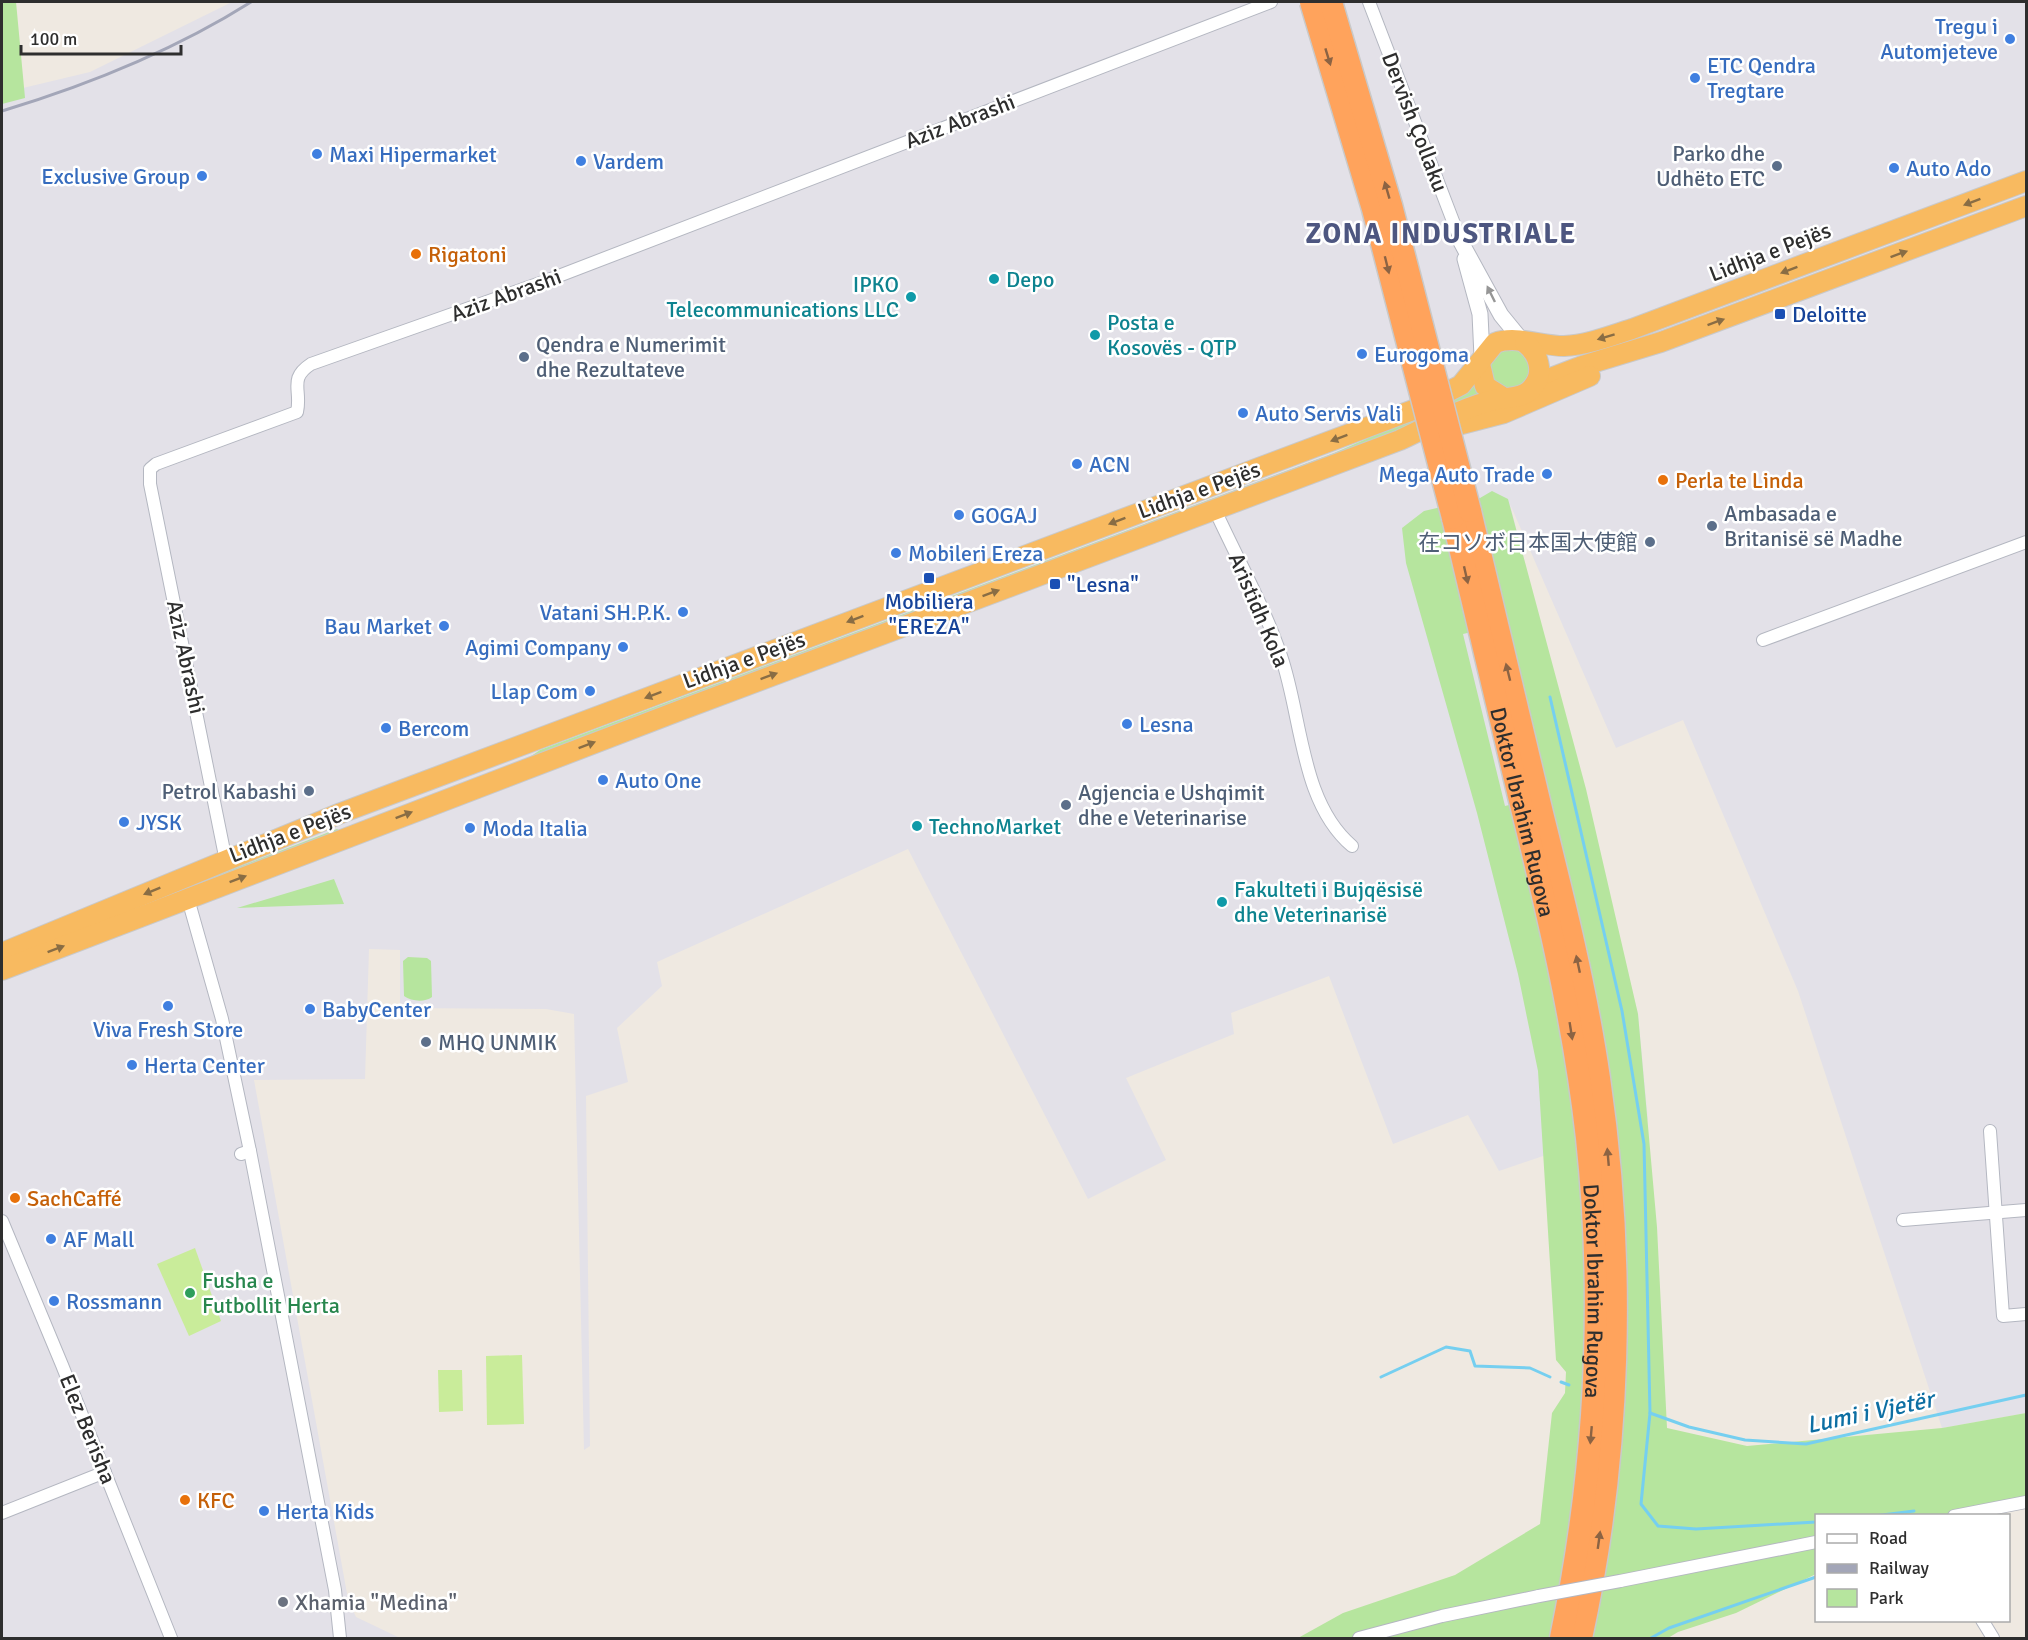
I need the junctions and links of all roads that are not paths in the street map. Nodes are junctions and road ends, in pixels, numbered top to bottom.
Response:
1 (1271, 2) edge
2 (1311, 2) edge
3 (1331, 2) edge
4 (1369, 2) edge
5 (2026, 181) edge
6 (2026, 206) edge
7 (1461, 242) junction
8 (1661, 342) junction
9 (1524, 343) junction
10 (1481, 361) junction
11 (1535, 384) junction
12 (1504, 398) junction
13 (1400, 440) junction
14 (1215, 510) junction
15 (1461, 515) junction
16 (2026, 542) edge
17 (1763, 640) dead end
18 (1352, 846) dead end
19 (226, 861) junction
20 (188, 899) junction
21 (2, 953) edge
22 (2, 970) edge
23 (1990, 1131) dead end
24 (2026, 1210) edge
25 (1996, 1212) junction
26 (1903, 1220) dead end
27 (2, 1221) edge
28 (2026, 1314) edge
29 (105, 1472) junction
30 (2026, 1502) edge
31 (2, 1513) edge
32 (1960, 1514) edge
33 (1815, 1542) edge
34 (1983, 1622) edge
35 (171, 1638) edge
36 (340, 1638) edge
37 (1359, 1638) edge
38 (1561, 1638) edge
39 (1581, 1638) edge
40 (1993, 1638) edge

1 - 19 street, Aziz Abrashi
2 -> 15 highway, Doktor Ibrahim Rugova, bridge
15 -> 3 highway, Doktor Ibrahim Rugova, bridge
4 - 7 street, Dervish Çollaku
5 -> 9 highway, Lidhja e Pejës
8 -> 6 highway, Lidhja e Pejës
9 -> 7 street
7 - 10 street
8 - 11 highway, Lidhja e Pejës
8 - 13 highway
9 - 10 highway, Lidhja e Pejës
9 - 11 highway
10 - 12 highway
10 -> 19 highway, Lidhja e Pejës
11 - 12 highway, Lidhja e Pejës
12 - 13 highway, Lidhja e Pejës
13 - 14 highway, Lidhja e Pejës
14 - 18 street, Aristidh Kola
20 -> 14 highway, Lidhja e Pejës
15 -> 38 highway, Doktor Ibrahim Rugova
39 -> 15 highway, Doktor Ibrahim Rugova
16 - 17 street
19 -> 21 highway, Lidhja e Pejës
22 -> 20 highway, Lidhja e Pejës
20 - 36 street
23 - 25 street
24 - 25 street
25 - 26 street
25 - 28 street
27 - 29 street, Elez Berisha
29 - 31 street
29 - 35 street, Elez Berisha
30 - 32 street
33 - 37 street, bridge
34 - 40 street

